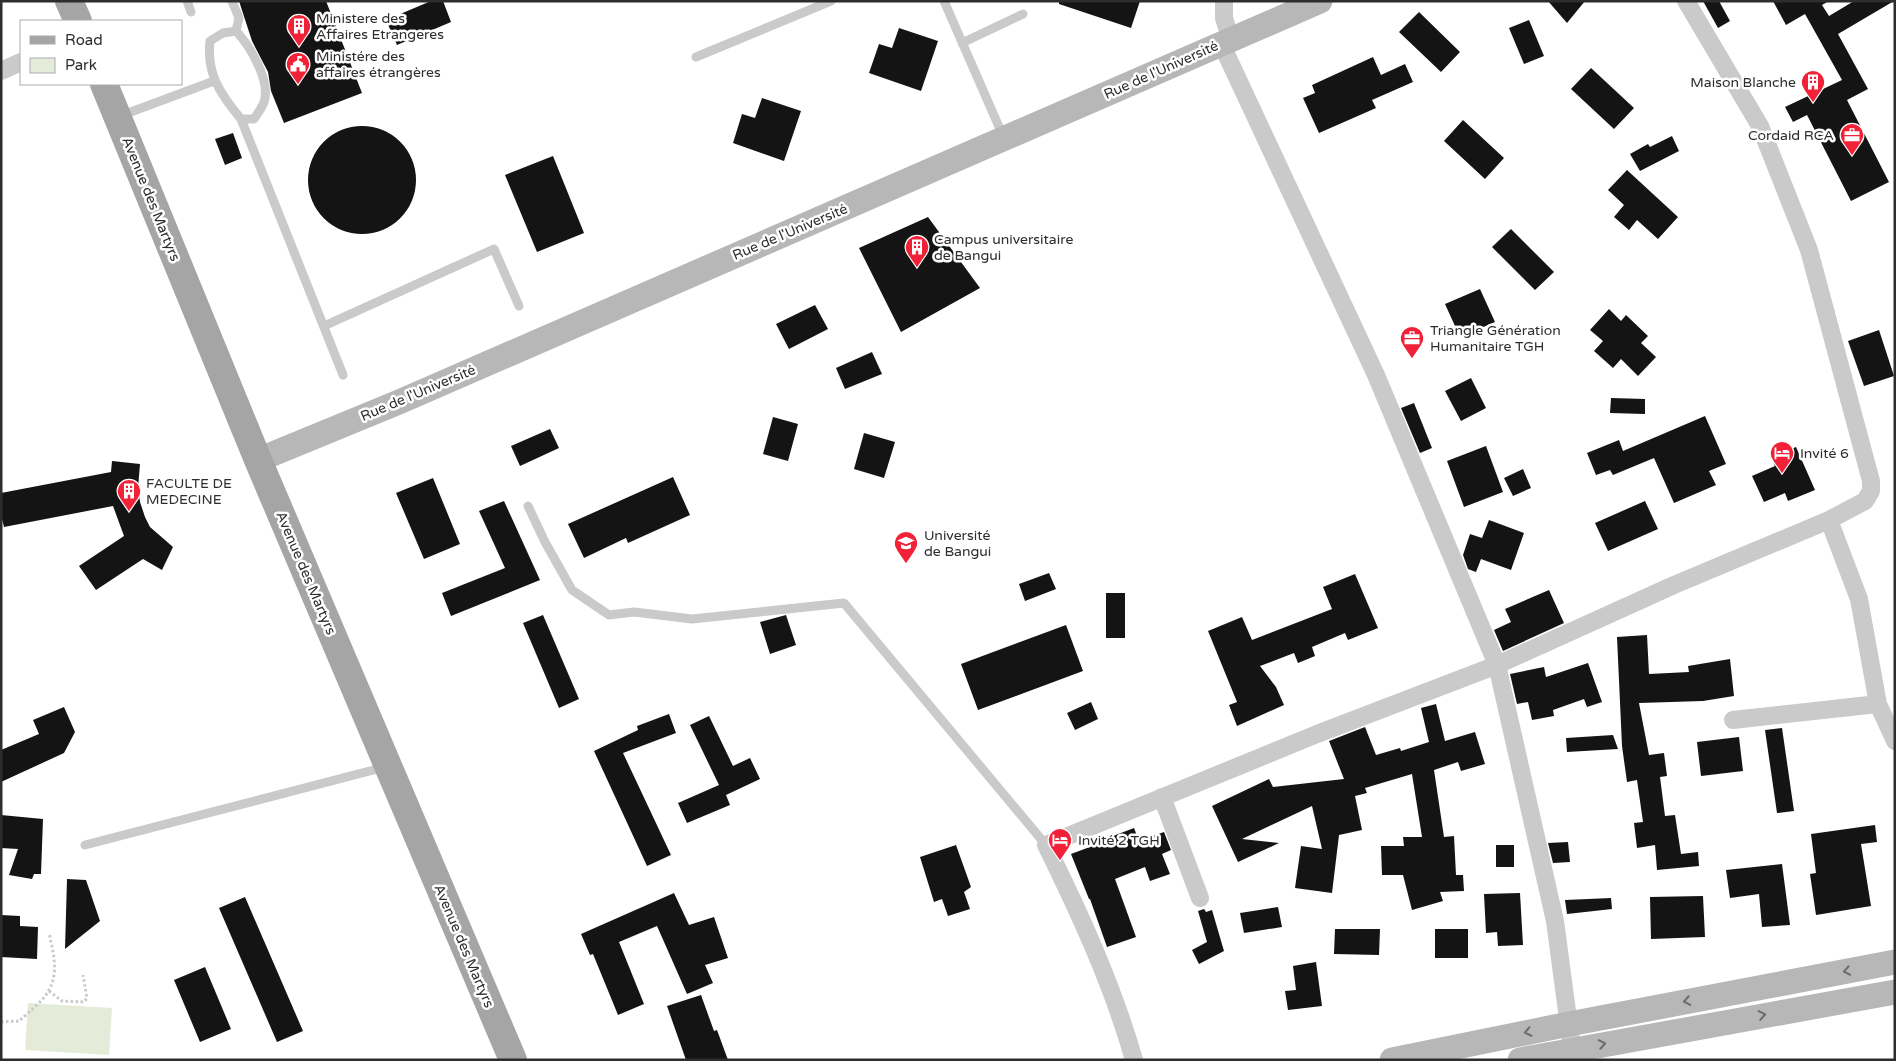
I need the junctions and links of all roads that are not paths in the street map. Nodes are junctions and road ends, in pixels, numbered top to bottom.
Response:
1 (69, 1) edge
2 (187, 1) edge
3 (232, 1) edge
4 (831, 1) edge
5 (944, 1) edge
6 (1224, 1) edge
7 (1320, 1) edge
8 (1686, 1) edge
9 (191, 12) dead end
10 (1023, 14) dead end
11 (78, 20) edge
12 (236, 31) junction
13 (1226, 42) junction
14 (962, 43) junction
15 (696, 57) dead end
16 (20, 62) edge
17 (1, 71) edge
18 (214, 81) junction
19 (104, 85) edge
20 (117, 117) junction
21 (241, 119) junction
22 (1004, 139) junction
23 (519, 306) dead end
24 (324, 326) junction
25 (343, 375) dead end
26 (258, 460) junction
27 (528, 506) dead end
28 (1829, 520) junction
29 (1497, 665) junction
30 (1878, 704) junction
31 (1733, 720) dead end
32 (1895, 741) edge
33 (388, 766) junction
34 (1162, 797) junction
35 (94, 842) junction
36 (1046, 845) junction
37 (1200, 898) dead end
38 (1895, 962) edge
39 (1895, 992) edge
40 (1569, 1024) junction
41 (1572, 1049) junction
42 (513, 1060) edge
43 (1134, 1060) edge
44 (1392, 1060) edge
45 (1520, 1060) edge

1 - 11 main road
2 - 9 lane
3 - 12 lane
4 - 15 lane
5 - 14 lane
6 - 13 street
7 - 13 street, Rue de l'Université
8 - 28 street
10 - 14 lane
12 - 18 lane
12 - 21 lane
13 - 22 street, Rue de l'Université
13 - 29 street
14 - 22 lane
16 - 17 street
18 - 20 lane
18 - 21 lane
19 - 20 main road, Avenue des Martyrs
20 - 26 main road, Avenue des Martyrs
21 - 24 lane
22 - 26 street, Rue de l'Université
23 - 24 lane
24 - 25 lane
26 - 33 main road, Avenue des Martyrs
27 - 36 lane
28 - 29 street
28 - 30 street
29 - 34 street
29 - 40 street
30 - 31 street
30 - 32 street
33 - 35 lane
33 - 42 main road, Avenue des Martyrs
34 - 36 street
34 - 37 street
35 - 35 lane
36 - 43 street
38 -> 40 street
41 -> 39 street
40 - 41 street
40 -> 44 street
41 - 45 street

